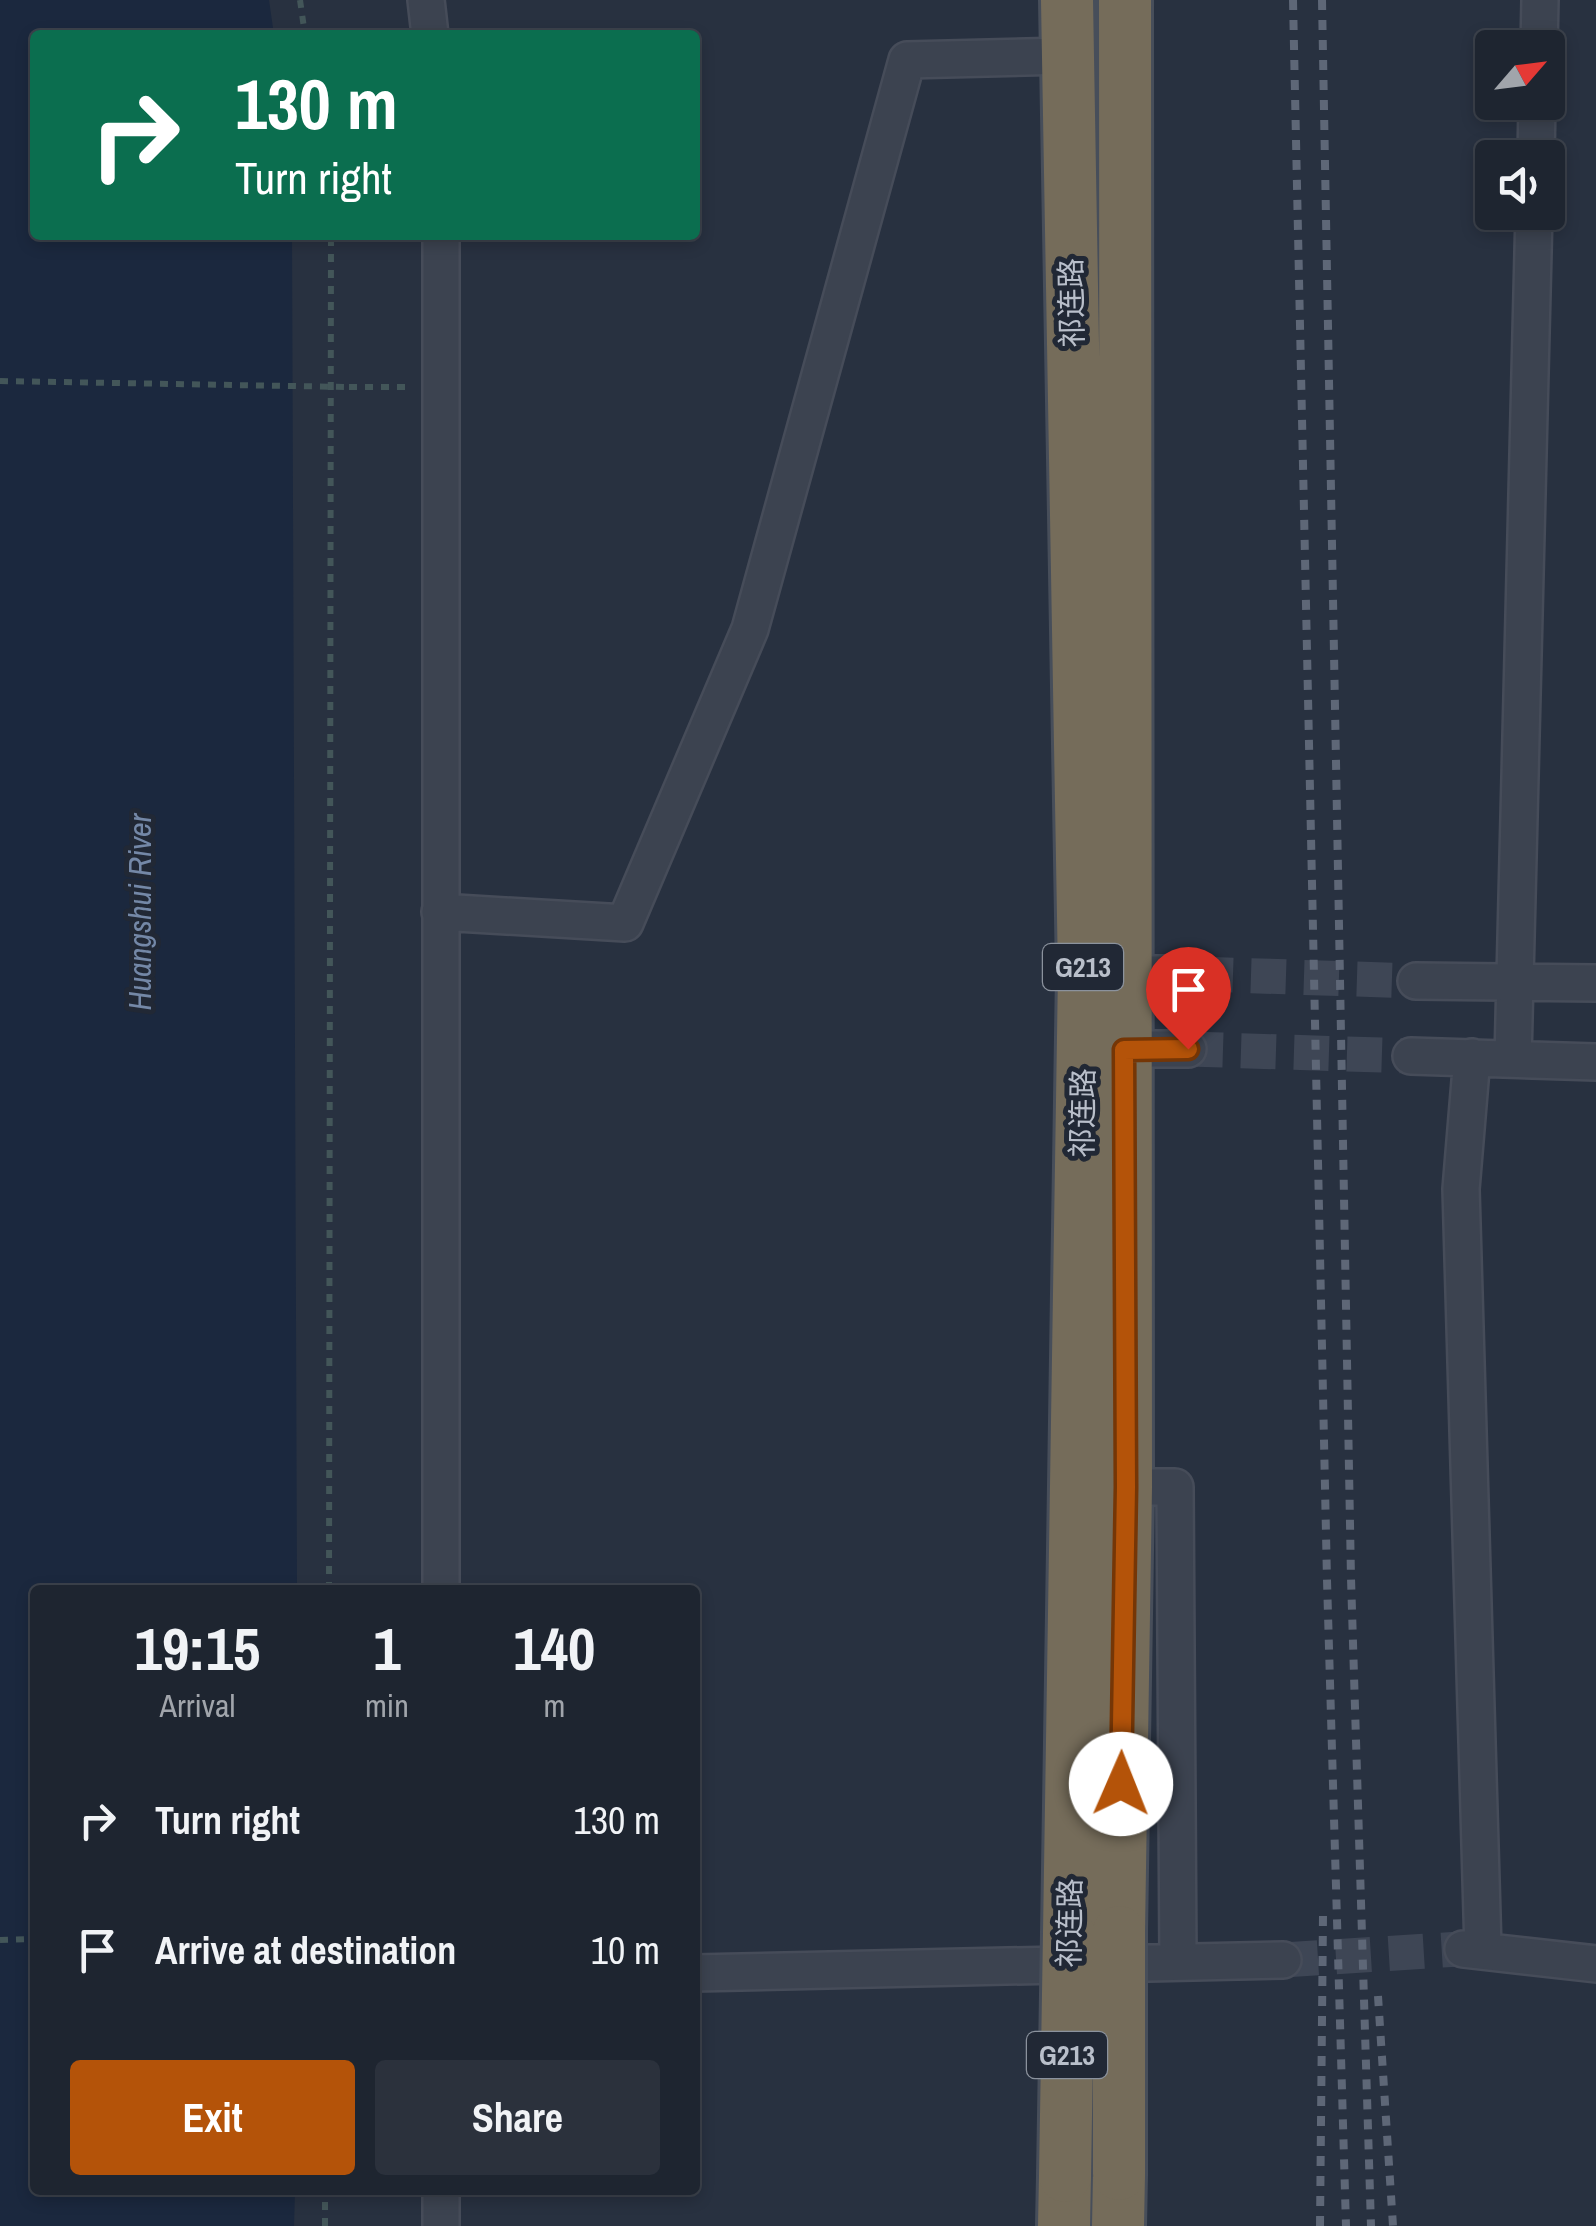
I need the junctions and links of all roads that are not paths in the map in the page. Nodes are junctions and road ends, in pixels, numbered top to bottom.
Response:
1 (426, 0) edge
2 (1067, 0) edge
3 (1125, 0) edge
4 (1540, 0) edge
5 (429, 30) edge
6 (1539, 30) edge
7 (1066, 56) junction
8 (1534, 230) edge
9 (441, 240) edge
10 (440, 912) junction
11 (1105, 974) junction
12 (1198, 974) tunnel mouth
13 (1416, 980) tunnel mouth
14 (1596, 983) edge
15 (1514, 984) junction
16 (1104, 1049) junction
17 (1188, 1049) tunnel mouth
18 (1410, 1056) tunnel mouth
19 (1472, 1057) junction
20 (1514, 1059) junction
21 (1596, 1062) edge
22 (1126, 1487) junction
23 (441, 1585) edge
24 (1094, 1933) junction
25 (1178, 1960) junction
26 (1283, 1960) tunnel mouth
27 (1596, 1964) edge
28 (700, 1973) edge
29 (441, 2195) edge
30 (1065, 2201) edge
31 (441, 2226) edge
32 (1118, 2226) edge

1 - 5 street
2 - 7 highway, 祁连路 / G213
3 - 11 highway, 祁连路 / G213
4 - 6 street
7 - 10 street
7 - 11 highway, 祁连路 / G213
8 - 15 street
9 - 10 street
10 - 23 street
11 - 12 street
11 - 16 highway, 祁连路 / G213
13 - 15 street
14 - 15 street
15 - 20 street
16 - 17 street
16 - 22 highway, 祁连路 / G213
16 - 24 highway, 祁连路 / G213
18 - 19 street
19 - 20 street
19 - 27 street
20 - 21 street
22 - 24 highway, 祁连路 / G213
22 - 25 street
24 - 30 highway, 祁连路 / G213, bridge
24 - 32 highway, 祁连路 / G213, bridge
25 - 26 street
25 - 28 street
29 - 31 street

